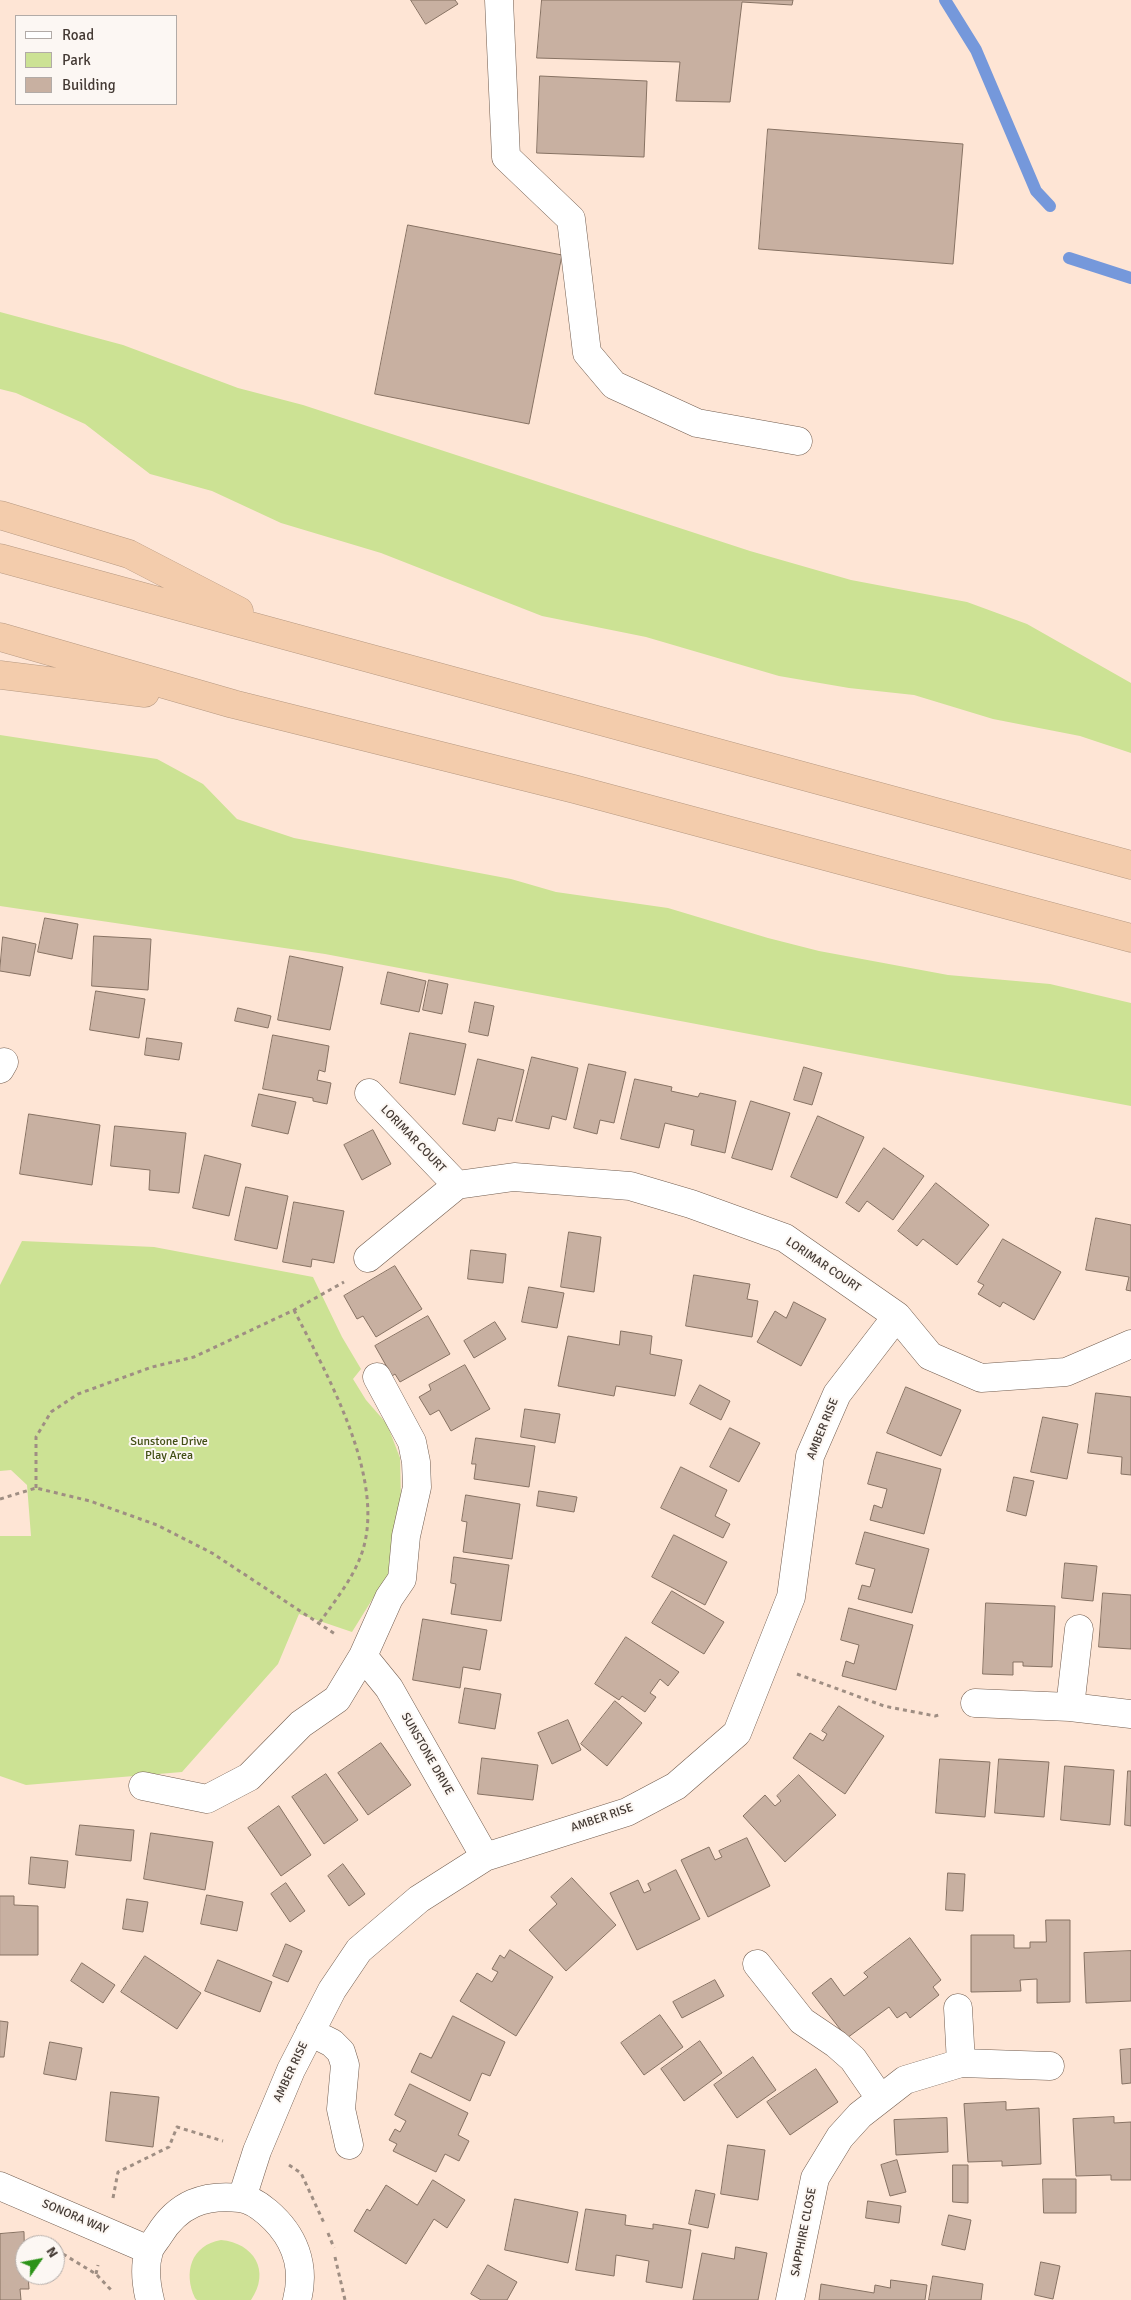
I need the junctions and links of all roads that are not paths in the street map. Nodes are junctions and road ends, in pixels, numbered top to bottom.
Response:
1 (499, 0) edge
2 (798, 441) dead end
3 (0, 515) edge
4 (0, 558) edge
5 (285, 635) junction
6 (0, 637) edge
7 (0, 675) edge
8 (233, 704) junction
9 (1131, 865) edge
10 (1131, 938) edge
11 (370, 1093) dead end
12 (457, 1184) junction
13 (368, 1258) road end
14 (897, 1316) junction
15 (1131, 1344) edge
16 (377, 1377) dead end
17 (1079, 1629) dead end
18 (363, 1656) junction
19 (975, 1703) road end
20 (1070, 1707) junction
21 (1131, 1714) edge
22 (143, 1786) dead end
23 (485, 1857) junction
24 (757, 1964) dead end
25 (958, 2008) dead end
26 (310, 2032) junction
27 (961, 2063) junction
28 (1050, 2066) dead end
29 (880, 2098) junction
30 (349, 2145) dead end
31 (0, 2186) edge
32 (242, 2198) junction
33 (149, 2250) junction
34 (150, 2300) edge
35 (298, 2300) edge
36 (790, 2300) edge

1 - 2 street
3 - 5 highway
4 - 5 highway
5 - 9 highway
6 - 8 highway
7 - 8 highway
8 - 10 highway
11 - 12 street, LORIMAR COURT
12 - 13 street
12 - 14 street, LORIMAR COURT
14 - 15 street, LORIMAR COURT
14 - 23 street, AMBER RISE
16 - 18 street
17 - 20 street
18 - 22 street
18 - 23 street, SUNSTONE DRIVE
19 - 20 street
20 - 21 street
23 - 26 street, AMBER RISE
24 - 29 street
25 - 27 street
26 - 30 street
26 - 32 street, AMBER RISE
27 - 28 street, SAPPHIRE CLOSE
27 - 29 street, SAPPHIRE CLOSE
29 - 36 street, SAPPHIRE CLOSE
31 - 33 street, SONORA WAY
32 - 33 street
32 - 35 street
33 - 34 street

